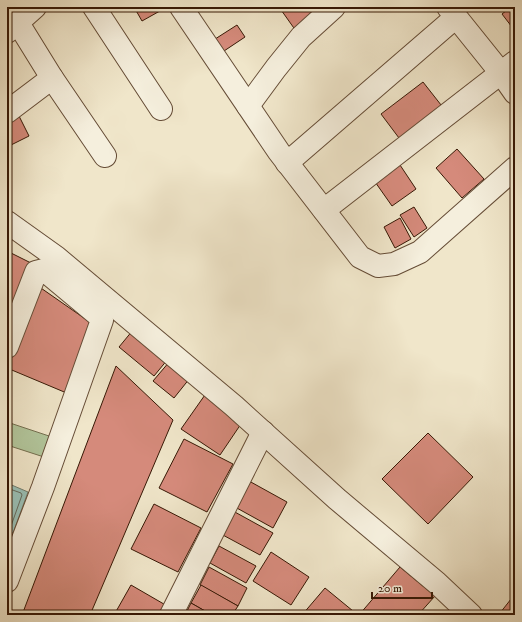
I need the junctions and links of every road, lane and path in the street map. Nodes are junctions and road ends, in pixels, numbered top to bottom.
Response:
1 (35, 7) edge
2 (94, 7) edge
3 (181, 7) edge
4 (334, 7) edge
5 (452, 12) edge
6 (12, 27) edge
7 (508, 68) edge
8 (52, 78) junction
9 (515, 93) edge
10 (248, 106) junction
11 (161, 109) dead end
12 (7, 112) edge
13 (106, 156) dead end
14 (287, 163) junction
15 (515, 168) edge
16 (324, 210) junction
17 (7, 222) edge
18 (7, 347) edge
19 (263, 432) junction
20 (7, 581) edge
21 (171, 615) edge
22 (471, 615) edge

1 - 6 street
2 - 11 street
3 - 10 street
4 - 10 street
5 - 7 street
5 - 14 street
6 - 8 street
7 - 9 street
7 - 16 street
8 - 12 street
8 - 13 street
10 - 14 street
14 - 16 street
15 - 16 street
17 - 19 street
18 - 20 street
19 - 21 street
19 - 22 street

